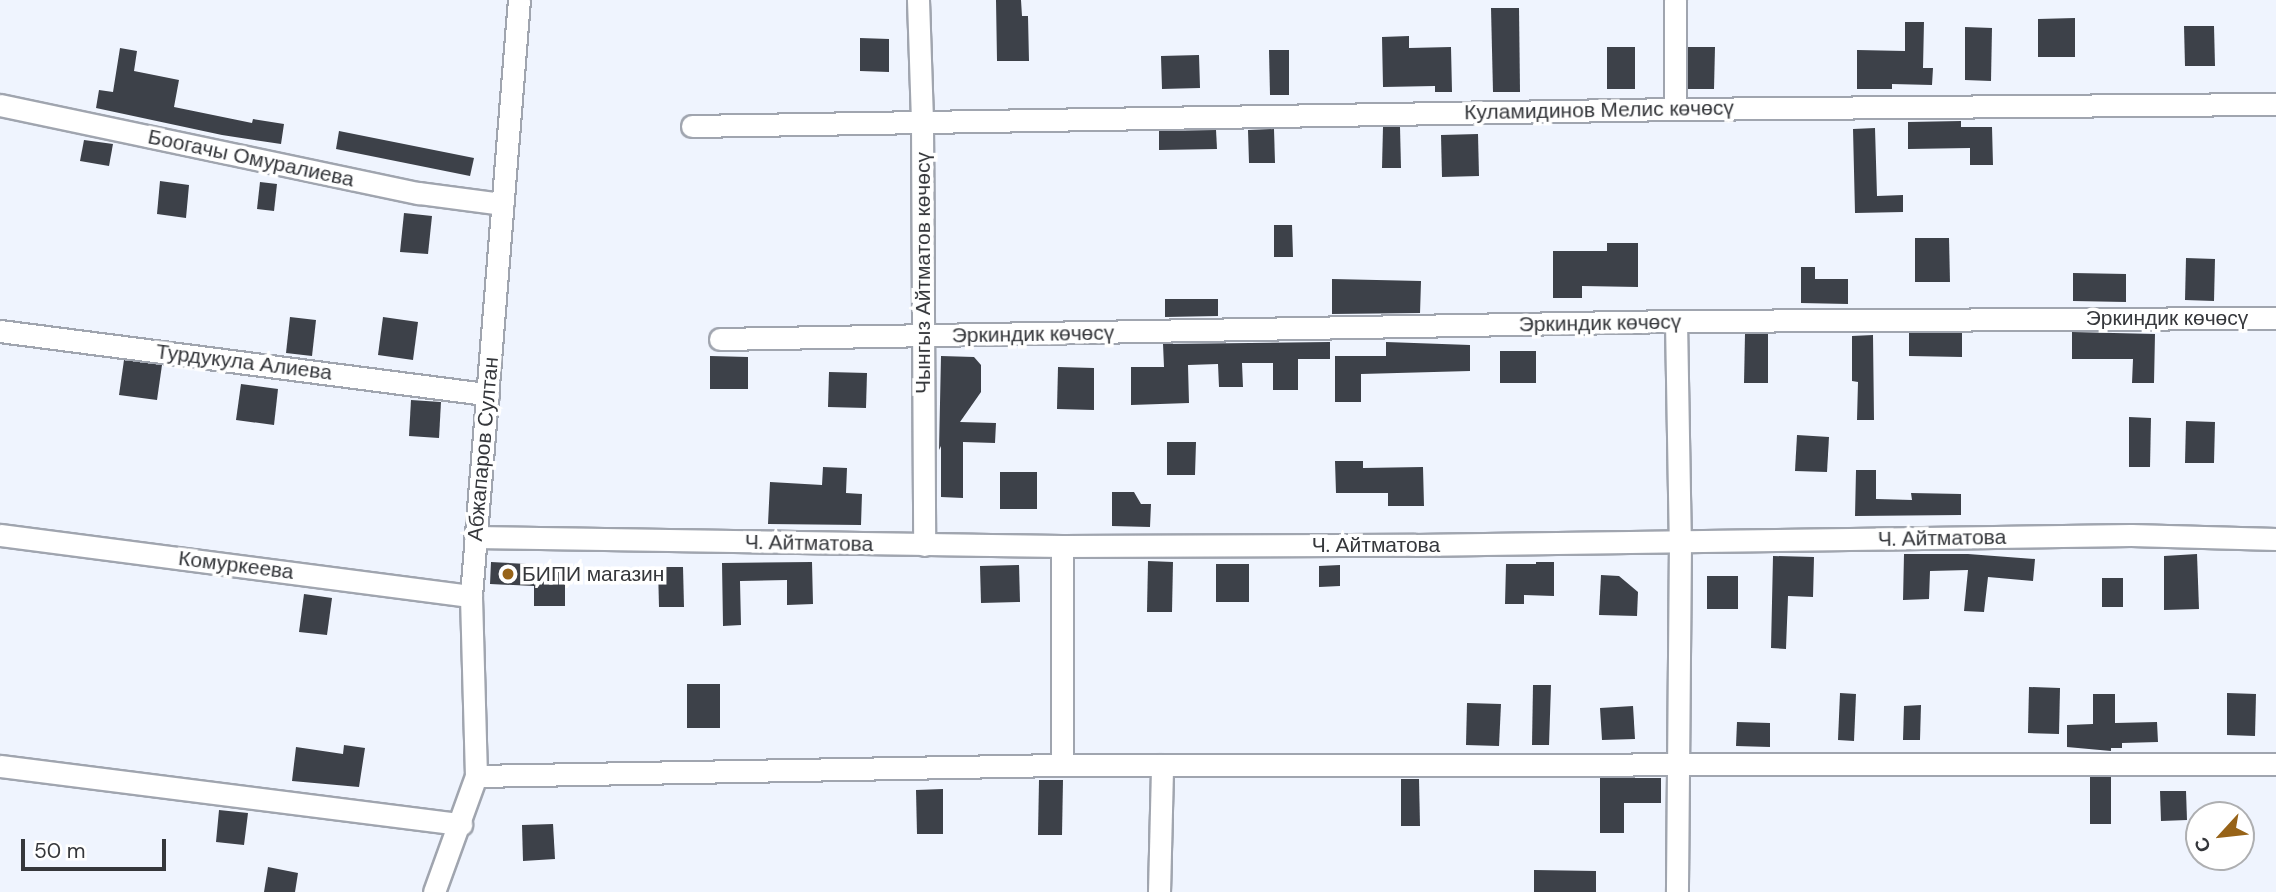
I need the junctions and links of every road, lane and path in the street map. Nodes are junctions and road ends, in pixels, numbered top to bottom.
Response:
1 (519, 0) edge
2 (918, 0) edge
3 (1675, 0) edge
4 (2276, 104) edge
5 (0, 105) edge
6 (1675, 109) junction
7 (922, 122) junction
8 (692, 126) dead end
9 (502, 204) junction
10 (2276, 318) edge
11 (1676, 321) junction
12 (0, 331) edge
13 (924, 336) junction
14 (720, 339) dead end
15 (488, 394) junction
16 (0, 535) edge
17 (475, 537) junction
18 (2276, 539) edge
19 (1680, 542) junction
20 (924, 545) junction
21 (1062, 546) junction
22 (471, 596) junction
23 (2276, 764) edge
24 (1062, 765) junction
25 (1162, 765) junction
26 (1678, 765) junction
27 (0, 766) edge
28 (476, 776) junction
29 (461, 824) junction
30 (435, 892) edge
31 (1159, 892) edge
32 (1677, 892) edge

1 - 9 street, Абжапаров Султан
2 - 7 street, Чынгыз Айтматов көчөсү
3 - 6 street
4 - 6 street, Куламидинов Мелис көчөсү
5 - 9 street, Боогачы Омуралиева
6 - 7 street, Куламидинов Мелис көчөсү
7 - 8 street, Куламидинов Мелис көчөсү
7 - 13 street, Чынгыз Айтматов көчөсү
9 - 15 street, Абжапаров Султан
10 - 11 street, Эркиндик көчөсү
11 - 13 street, Эркиндик көчөсү
11 - 19 street
12 - 15 street, Турдукула Алиева
13 - 14 street, Эркиндик көчөсү
13 - 20 street, Чынгыз Айтматов көчөсү
15 - 17 street, Абжапаров Султан
16 - 22 street, Комуркеева
17 - 20 street, Ч. Айтматова
17 - 22 street, Абжапаров Султан
18 - 19 street, Ч. Айтматова
19 - 21 street, Ч. Айтматова
19 - 26 street
20 - 21 street, Ч. Айтматова
21 - 24 street
22 - 28 street, Абжапаров Султан
23 - 26 street
24 - 25 street
24 - 28 street
25 - 26 street
25 - 31 street
26 - 32 street
27 - 29 street
28 - 29 street, Абжапаров Султан
29 - 30 street, Абжапаров Султан

